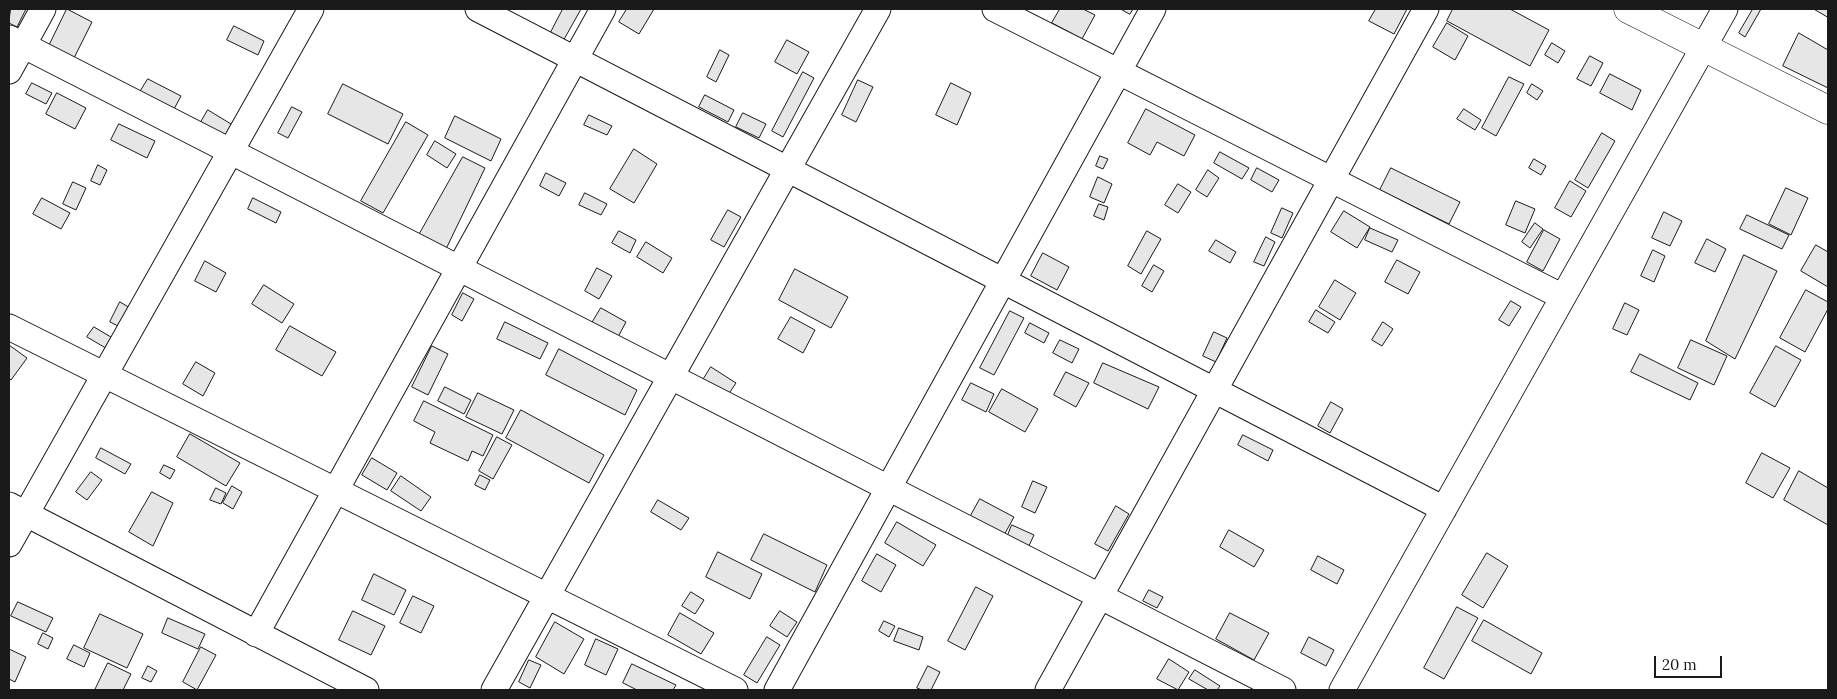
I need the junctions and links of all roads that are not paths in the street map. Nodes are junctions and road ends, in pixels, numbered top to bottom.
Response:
1 (44, 9) edge
2 (311, 9) edge
3 (478, 9) edge
4 (603, 9) edge
5 (878, 9) edge
6 (995, 9) edge
7 (1153, 9) edge
8 (1426, 9) edge
9 (1628, 9) edge
10 (1725, 9) edge
11 (16, 42) edge
12 (1704, 47) junction
13 (575, 59) junction
14 (9, 71) edge
15 (1118, 72) junction
16 (1828, 110) edge
17 (230, 152) junction
18 (787, 169) junction
19 (1331, 180) junction
20 (459, 269) junction
21 (1003, 281) junction
22 (1562, 297) junction
23 (9, 327) edge
24 (105, 375) junction
25 (670, 377) junction
26 (1214, 391) junction
27 (888, 489) junction
28 (336, 491) junction
29 (17, 509) edge
30 (1444, 509) junction
31 (9, 544) edge
32 (547, 596) junction
33 (1100, 597) junction
34 (256, 634) junction
35 (366, 690) edge
36 (494, 690) edge
37 (735, 690) edge
38 (777, 690) edge
39 (1048, 690) edge
40 (1283, 690) edge
41 (1342, 690) edge

1 - 11 street
2 - 17 street
3 - 13 street
4 - 13 street
5 - 18 street
6 - 15 street
7 - 15 street
8 - 19 street
9 - 12 main road
10 - 12 street
11 - 14 street
11 - 17 street
12 - 16 main road
12 - 22 street
13 - 18 street
13 - 20 street
15 - 19 street
15 - 21 street
17 - 20 street
17 - 24 street
18 - 21 street
18 - 25 street
19 - 22 street
19 - 26 street
20 - 25 street
20 - 28 street
21 - 26 street
21 - 27 street
22 - 30 street
23 - 24 street
24 - 28 street
24 - 29 street
25 - 27 street
25 - 32 street
26 - 30 street
26 - 33 street
27 - 33 street
27 - 38 street
28 - 32 street
28 - 34 street
29 - 31 street
29 - 34 street
30 - 41 street
32 - 36 street
32 - 37 street
33 - 39 street
33 - 40 street
34 - 35 street

